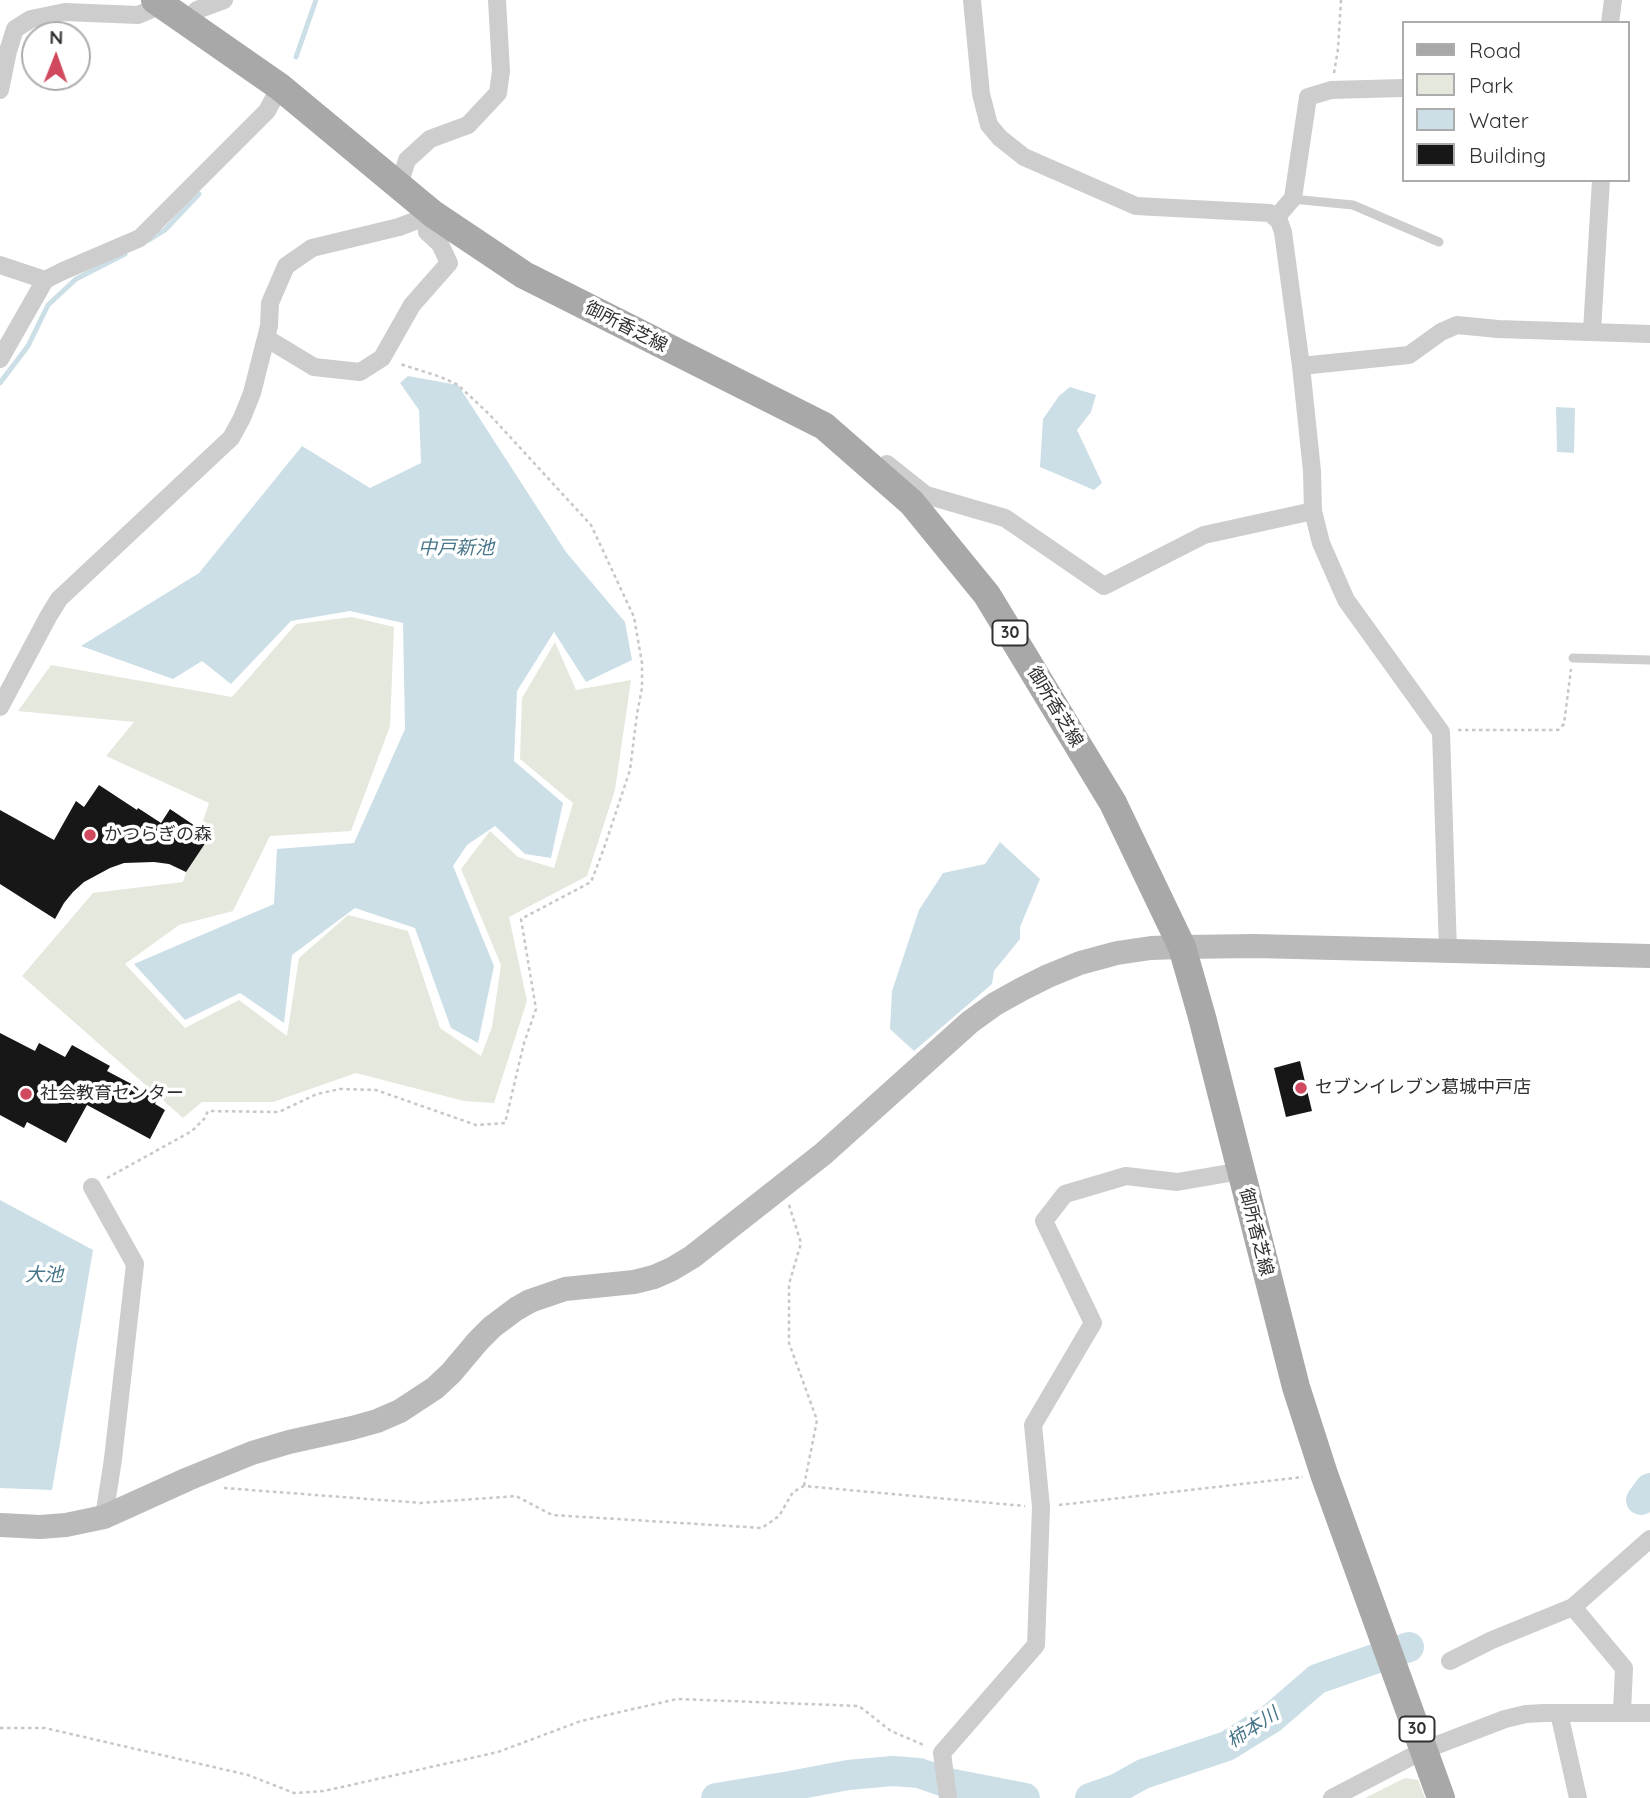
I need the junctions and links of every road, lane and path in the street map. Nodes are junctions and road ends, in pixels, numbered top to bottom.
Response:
1 (224, 0) edge
2 (497, 0) edge
3 (972, 0) edge
4 (1340, 0) edge
5 (1614, 0) edge
6 (158, 2) edge
7 (1610, 21) edge
8 (186, 22) junction
9 (280, 87) junction
10 (1402, 88) edge
11 (0, 90) edge
12 (1331, 90) junction
13 (1601, 182) edge
14 (399, 185) junction
15 (1292, 199) junction
16 (433, 214) junction
17 (1276, 218) junction
18 (1439, 242) dead end
19 (0, 265) edge
20 (45, 280) junction
21 (1592, 331) junction
22 (1650, 334) edge
23 (266, 338) junction
24 (382, 358) junction
25 (0, 359) edge
26 (1301, 366) junction
27 (926, 504) junction
28 (1313, 511) junction
29 (1573, 658) joint
30 (1650, 660) edge
31 (0, 707) edge
32 (1440, 730) junction
33 (1182, 947) junction
34 (1448, 951) junction
35 (1650, 956) edge
36 (1241, 1171) junction
37 (783, 1185) junction
38 (92, 1187) joint
39 (1324, 1474) junction
40 (804, 1486) junction
41 (220, 1488) dead end
42 (1041, 1507) junction
43 (104, 1517) junction
44 (0, 1525) edge
45 (1650, 1539) edge
46 (1573, 1607) junction
47 (1450, 1661) dead end
48 (1622, 1712) junction
49 (1559, 1713) junction
50 (1650, 1713) edge
51 (0, 1728) edge
52 (1424, 1750) junction
53 (942, 1753) junction
54 (948, 1796) edge
55 (1332, 1798) edge
56 (1441, 1798) edge
57 (1578, 1798) edge

1 - 8 street
2 - 14 street
3 - 17 street
4 - 12 path
5 - 7 street
6 - 8 main road, 御所香芝線 / 30
6 - 11 street
8 - 9 main road, 御所香芝線 / 30
9 - 14 main road, 御所香芝線 / 30
9 - 20 street
10 - 12 street
12 - 15 street
13 - 21 street
14 - 16 main road, 御所香芝線 / 30
15 - 17 street
15 - 18 lane
16 - 23 street
16 - 24 street
16 - 27 main road, 御所香芝線 / 30
17 - 26 street
19 - 20 street
20 - 25 street
21 - 22 street
21 - 26 street
23 - 24 street
23 - 31 street
24 - 38 path
26 - 28 street
27 - 28 street
27 - 33 main road, 御所香芝線 / 30
28 - 32 street
29 - 30 lane
29 - 32 path
32 - 34 street
33 - 34 street
33 - 36 main road, 御所香芝線 / 30
33 - 37 street
34 - 35 street
36 - 39 main road, 御所香芝線 / 30
36 - 42 street
37 - 40 path
37 - 43 street
38 - 43 street
39 - 42 path
39 - 52 main road, 御所香芝線 / 30
40 - 41 path
40 - 42 path
42 - 53 street
43 - 44 street
45 - 46 street
46 - 47 street
46 - 48 street
48 - 49 street
48 - 50 street
49 - 52 street
49 - 57 street
51 - 53 path
52 - 55 street
52 - 56 main road, 御所香芝線 / 30
53 - 54 street

